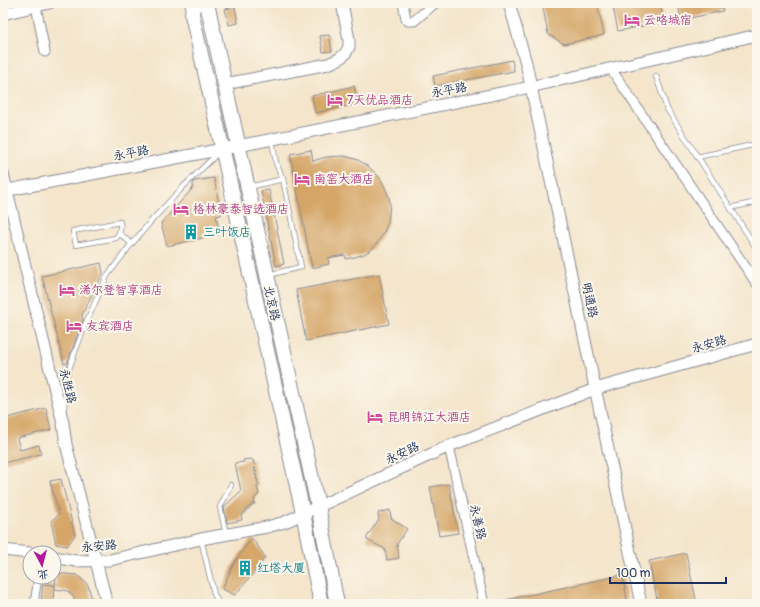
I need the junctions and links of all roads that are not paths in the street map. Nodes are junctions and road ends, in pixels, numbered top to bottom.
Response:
1 (49, 3) edge
2 (342, 3) edge
3 (403, 3) edge
4 (435, 3) edge
5 (509, 3) edge
6 (199, 5) edge
7 (36, 6) junction
8 (3, 14) edge
9 (757, 35) edge
10 (45, 52) dead end
11 (611, 69) junction
12 (656, 76) dead end
13 (225, 84) junction
14 (531, 86) junction
15 (272, 138) junction
16 (757, 144) edge
17 (237, 145) junction
18 (223, 149) junction
19 (697, 157) junction
20 (3, 174) edge
21 (283, 179) junction
22 (247, 187) junction
23 (5, 191) edge
24 (757, 202) edge
25 (731, 209) junction
26 (119, 233) junction
27 (132, 244) junction
28 (757, 249) edge
29 (266, 275) junction
30 (757, 284) edge
31 (757, 344) edge
32 (595, 389) junction
33 (63, 422) junction
34 (449, 446) junction
35 (231, 485) dead end
36 (318, 506) junction
37 (303, 513) junction
38 (226, 534) junction
39 (201, 539) junction
40 (3, 550) edge
41 (22, 552) edge
42 (62, 558) edge
43 (96, 561) junction
44 (37, 585) edge
45 (34, 604) edge
46 (107, 604) edge
47 (219, 604) edge
48 (321, 604) edge
49 (337, 604) edge
50 (484, 604) edge
51 (641, 604) edge

1 - 7 street
2 - 13 street
3 - 4 street
5 - 14 street, 明通路
6 - 13 main road, 北京路
6 - 18 main road, 北京路
7 - 8 street
7 - 10 street
9 - 11 street, 永平路
11 - 14 street, 永平路
11 - 30 street
12 - 19 lane
13 - 17 main road, 北京路
14 - 15 street, 永平路
14 - 32 street, 明通路
15 - 17 street, 永平路
15 - 21 lane
16 - 19 lane
17 - 18 street, 永平路
17 - 22 main road, 北京路
18 - 23 street, 永平路
18 - 27 lane
18 - 37 main road, 北京路
19 - 25 lane
20 - 23 street, 永胜路
21 - 22 lane
21 - 29 lane
22 - 29 main road, 北京路
23 - 33 street, 永胜路
24 - 25 lane
25 - 28 lane
26 - 26 lane
26 - 27 lane
27 - 33 lane
29 - 36 main road, 北京路
31 - 32 street, 永安路
32 - 34 street, 永安路
32 - 51 street, 明通路
33 - 43 street, 永胜路
34 - 36 street, 永安路
34 - 50 street, 永善路
35 - 38 lane
36 - 37 street, 永安路
36 - 49 main road, 北京路
37 - 38 street, 永安路
37 - 48 main road, 北京路
38 - 39 street, 永安路
39 - 43 street, 永安路
39 - 47 lane
40 - 41 street
42 - 43 street, 永安路
43 - 46 street, 永胜路
44 - 45 street

